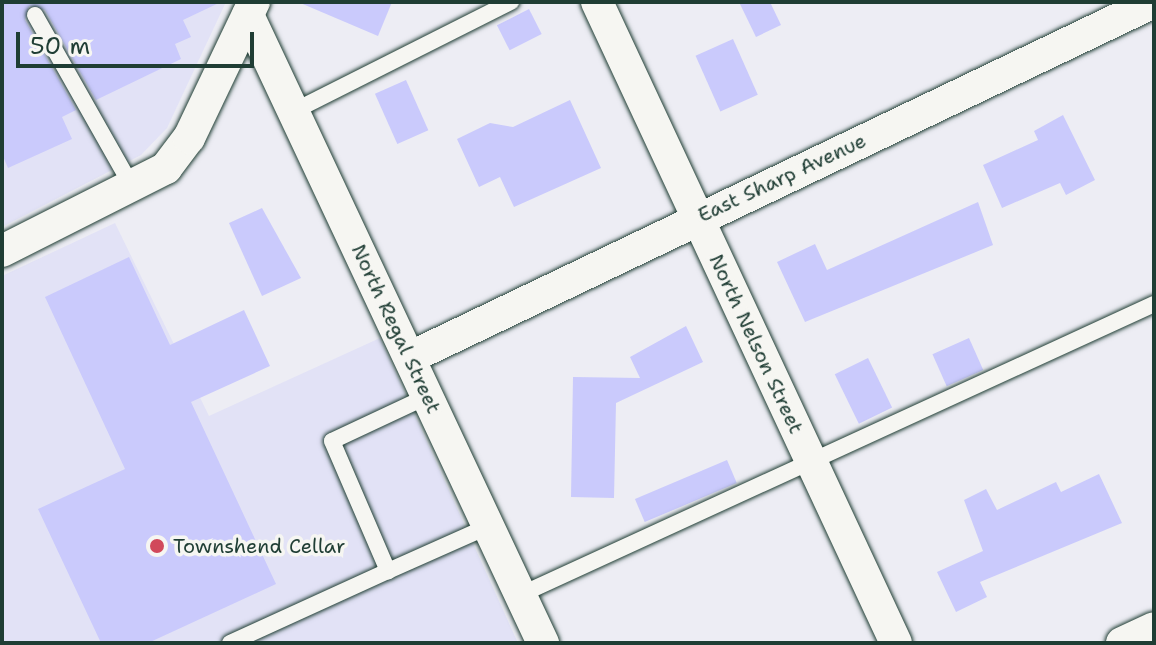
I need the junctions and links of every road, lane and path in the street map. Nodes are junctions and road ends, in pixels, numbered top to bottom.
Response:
1 (597, 2) edge
2 (1154, 2) edge
3 (502, 4) edge
4 (251, 8) edge
5 (35, 15) dead end
6 (294, 111) junction
7 (134, 190) junction
8 (697, 217) junction
9 (2, 251) edge
10 (1154, 304) edge
11 (411, 357) junction
12 (428, 396) junction
13 (812, 465) junction
14 (489, 526) junction
15 (388, 571) junction
16 (520, 595) junction
17 (1154, 628) edge
18 (230, 643) edge
19 (543, 643) edge
20 (896, 643) edge
21 (1122, 643) edge

1 - 8 street, North Nelson Street
2 - 8 street, East Sharp Avenue
3 - 6 lane
4 - 6 street, North Regal Street
4 - 7 street
5 - 7 lane
6 - 11 street, North Regal Street
7 - 9 street
8 - 11 street, East Sharp Avenue
8 - 13 street, North Nelson Street
10 - 13 lane
11 - 12 street, North Regal Street
12 - 14 street, North Regal Street
12 - 15 lane
13 - 16 lane
13 - 20 street, North Nelson Street
14 - 15 lane
14 - 16 street, North Regal Street
15 - 18 lane
16 - 19 street, North Regal Street
17 - 21 street

